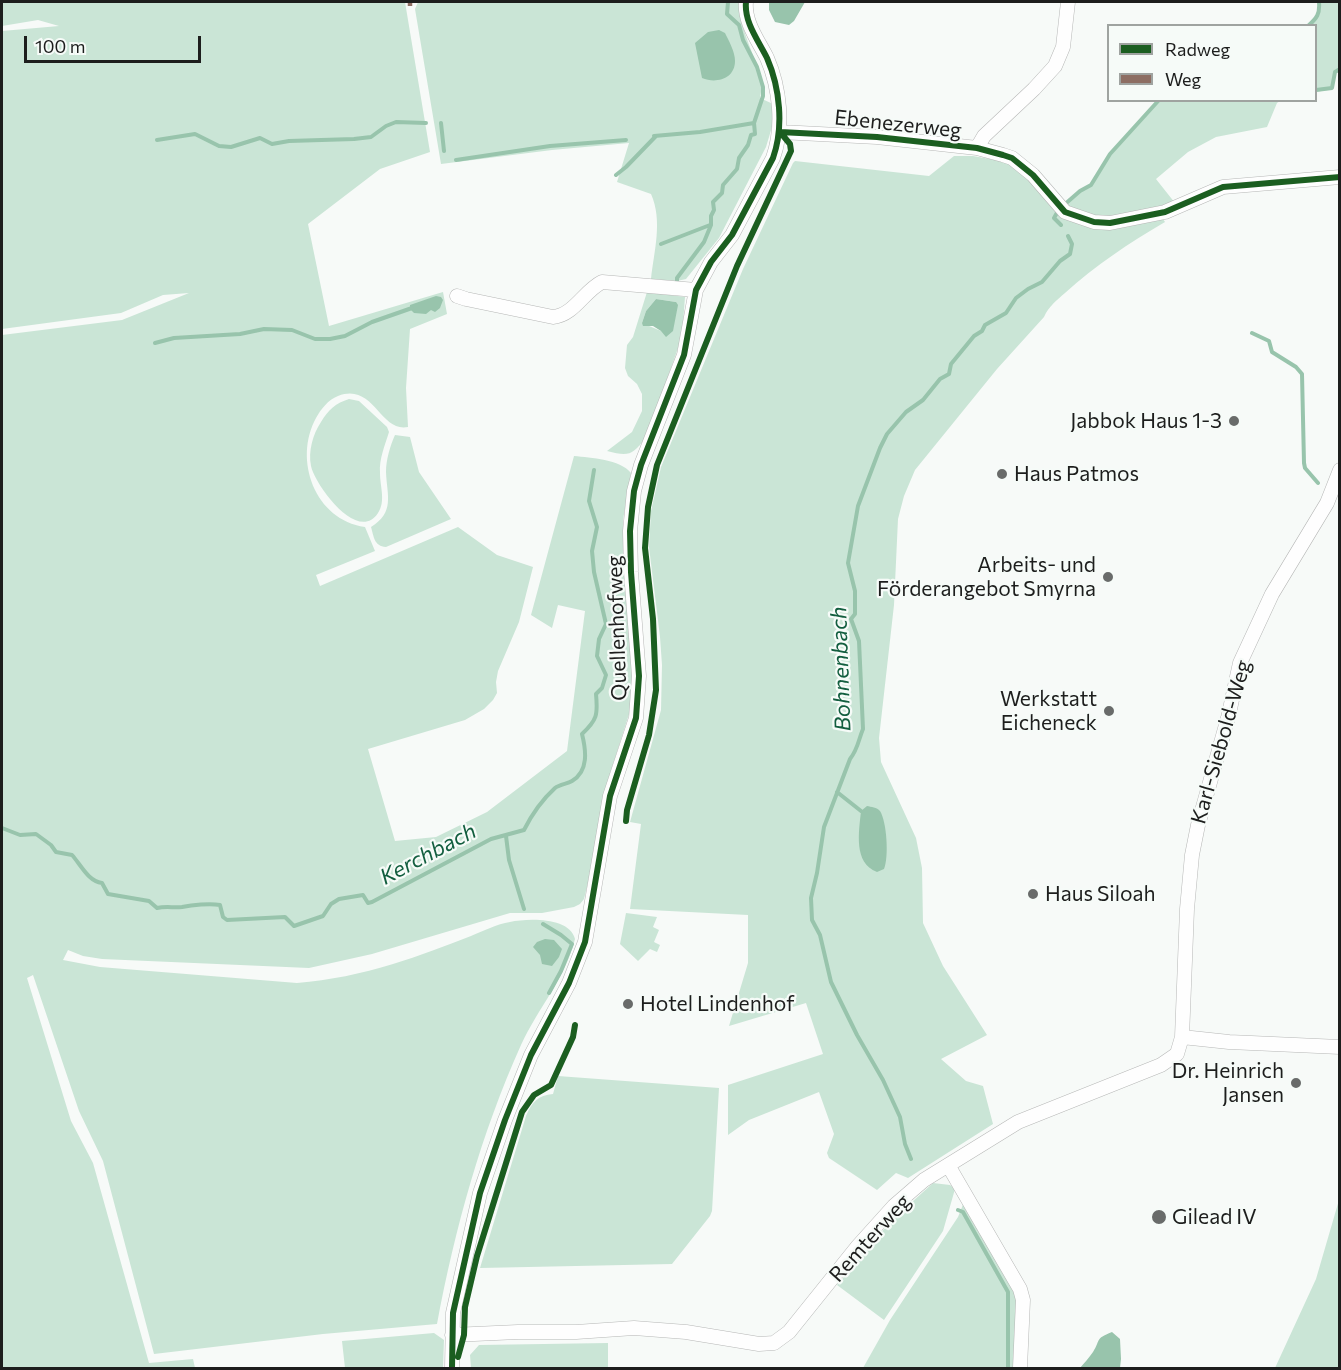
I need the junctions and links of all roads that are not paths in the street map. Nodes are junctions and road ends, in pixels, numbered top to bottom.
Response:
1 (746, 2) edge
2 (1068, 2) edge
3 (780, 132) junction
4 (977, 148) junction
5 (1340, 177) edge
6 (696, 290) junction
7 (457, 296) dead end
8 (1340, 470) edge
9 (1333, 505) edge
10 (1182, 1037) junction
11 (1340, 1047) edge
12 (948, 1165) junction
13 (452, 1335) junction
14 (452, 1368) edge
15 (1020, 1368) edge

1 - 3 street, Quellenhofweg
2 - 4 street, Ebenezerweg
3 - 4 street, Ebenezerweg
3 - 6 street, Quellenhofweg
4 - 5 street
6 - 7 street
6 - 13 street, Quellenhofweg
8 - 9 street, Karl-Siebold-Weg
9 - 10 street, Karl-Siebold-Weg
10 - 11 street
10 - 12 street, Remterweg
12 - 13 street, Remterweg
12 - 15 street
13 - 14 street, Quellenhofweg

